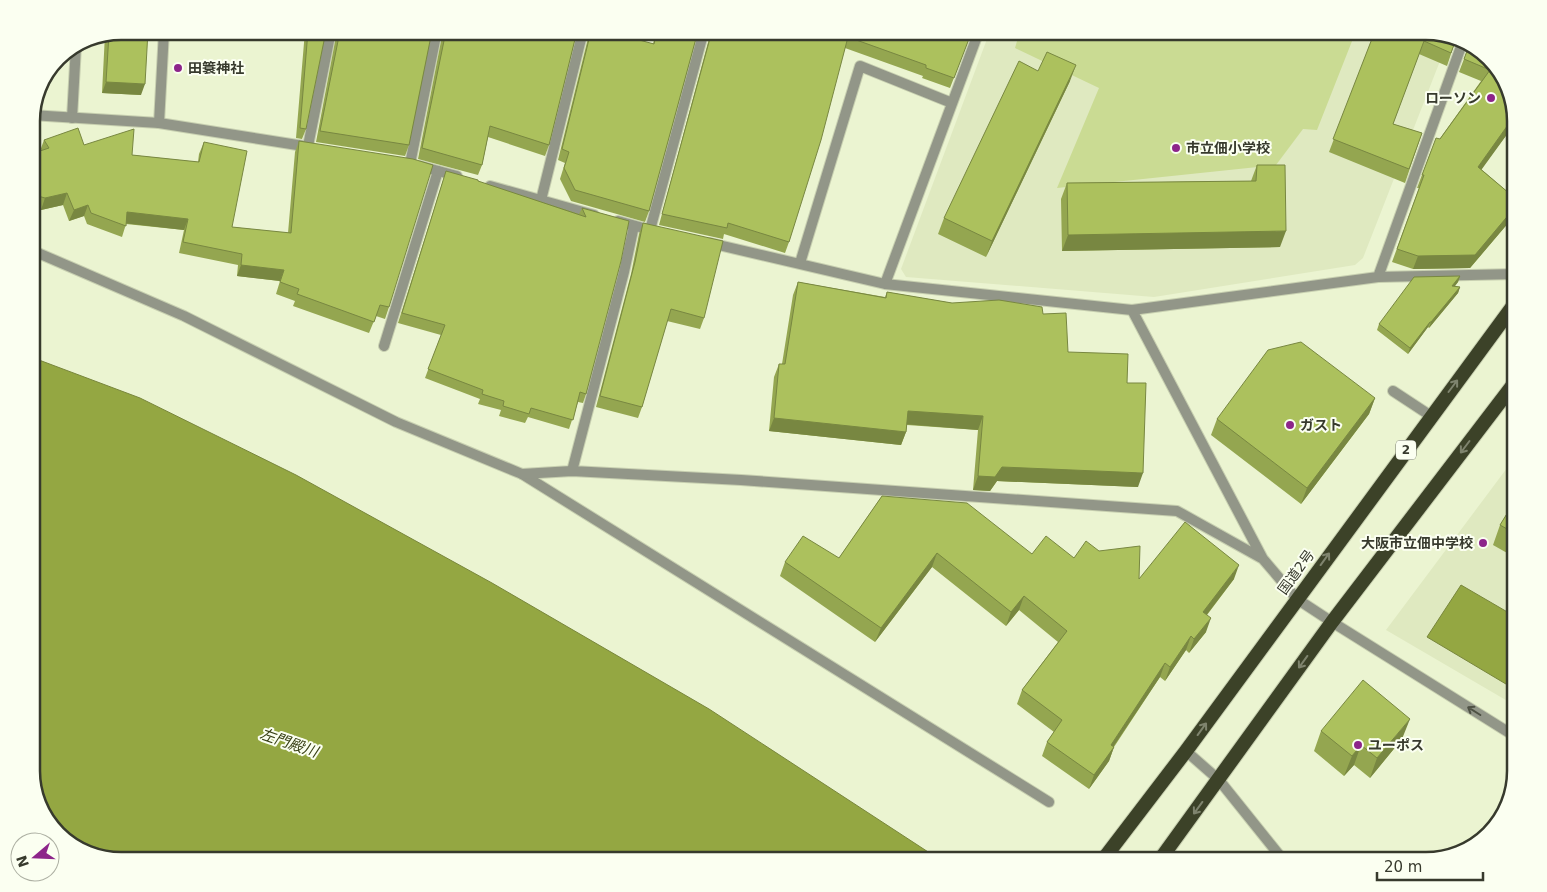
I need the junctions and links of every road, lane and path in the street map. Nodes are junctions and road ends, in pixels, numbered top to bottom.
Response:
1 (164, 40) edge
2 (330, 40) edge
3 (435, 40) edge
4 (581, 40) edge
5 (702, 40) edge
6 (976, 40) edge
7 (1460, 48) edge
8 (76, 55) edge
9 (952, 103) junction
10 (40, 116) edge
11 (72, 118) junction
12 (159, 123) junction
13 (438, 171) junction
14 (541, 200) junction
15 (634, 226) junction
16 (650, 230) junction
17 (668, 234) edge
18 (696, 240) edge
19 (40, 254) edge
20 (800, 264) junction
21 (1507, 274) edge
22 (1378, 277) junction
23 (885, 284) junction
24 (1132, 310) junction
25 (1507, 314) edge
26 (384, 346) dead end
27 (1393, 391) dead end
28 (1507, 393) edge
29 (1431, 416) junction
30 (572, 471) junction
31 (522, 474) junction
32 (1263, 558) junction
33 (1297, 599) junction
34 (1332, 622) junction
35 (1507, 731) edge
36 (1186, 751) junction
37 (1219, 780) junction
38 (1049, 802) dead end
39 (1109, 852) edge
40 (1166, 852) edge
41 (1277, 852) edge

1 - 12 street
2 - 12 street
3 - 13 street
4 - 14 street
5 - 16 street
6 - 9 street
7 - 22 street
8 - 11 street
9 - 20 street
9 - 23 street
10 - 11 street
11 - 12 street
13 - 14 street
13 - 26 street
14 - 15 street
15 - 16 street
15 - 30 street
16 - 17 street
18 - 20 street
19 - 31 street
20 - 23 street
21 - 22 street
22 - 24 street
23 - 24 street
24 - 32 street
29 -> 25 highway, 国道2号 / 2
27 - 29 street
28 -> 34 highway
33 -> 29 highway, 国道2号 / 2
30 - 31 street
30 - 32 street
31 - 38 street
32 - 33 street
33 - 34 street
36 -> 33 highway, 国道2号 / 2
35 -> 34 street
34 -> 37 highway
36 - 37 street
36 - 39 highway, 国道2号 / 2
37 -> 40 highway
37 - 41 street

